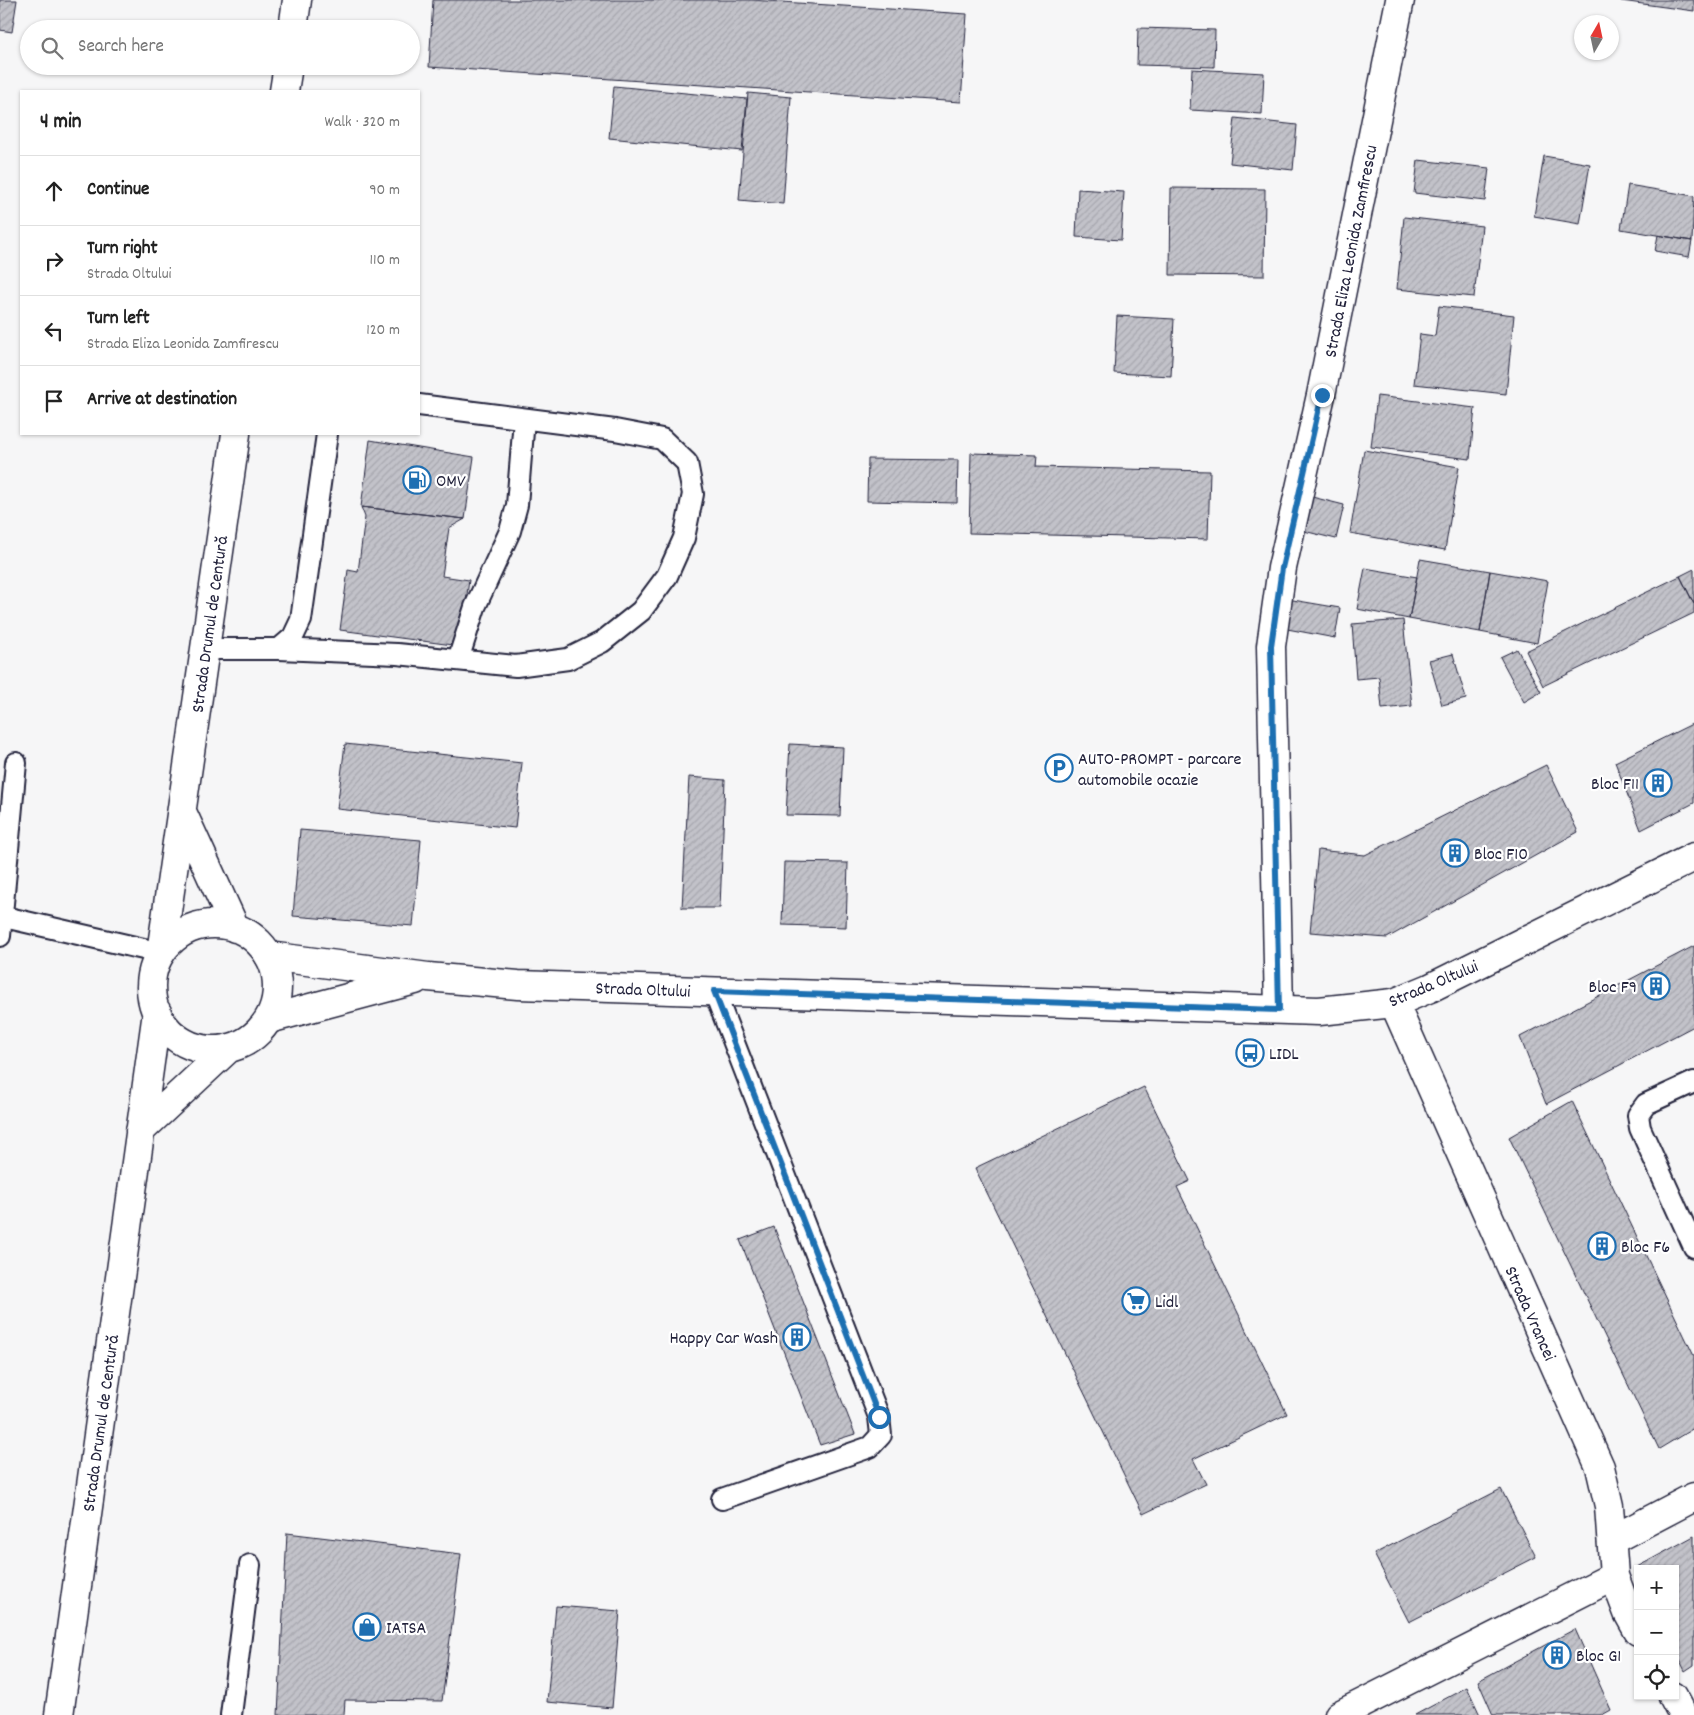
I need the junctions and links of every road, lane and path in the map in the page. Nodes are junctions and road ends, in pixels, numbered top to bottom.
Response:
1 (297, 0) edge
2 (1400, 0) edge
3 (294, 20) edge
4 (287, 75) edge
5 (284, 90) edge
6 (420, 405) edge
7 (524, 419) junction
8 (236, 435) edge
9 (327, 435) edge
10 (206, 649) junction
11 (279, 649) junction
12 (458, 660) junction
13 (16, 763) dead end
14 (183, 814) junction
15 (1694, 857) edge
16 (1, 923) edge
17 (235, 928) junction
18 (162, 953) junction
19 (269, 956) junction
20 (428, 977) junction
21 (714, 991) junction
22 (1394, 1003) junction
23 (1279, 1010) junction
24 (157, 1012) junction
25 (269, 1019) junction
26 (229, 1048) junction
27 (1694, 1082) edge
28 (140, 1131) junction
29 (1694, 1247) edge
30 (1694, 1497) edge
31 (722, 1499) dead end
32 (1612, 1540) junction
33 (250, 1565) dead end
34 (1614, 1576) junction
35 (1634, 1624) edge
36 (1675, 1700) edge
37 (59, 1715) edge
38 (231, 1715) edge
39 (1339, 1715) edge
40 (1683, 1715) edge

1 - 3 main road
2 - 23 main road, Strada Eliza Leonida Zamfirescu
4 - 5 main road
6 - 7 lane
7 - 12 lane
7 - 12 lane
8 - 10 main road, Strada Drumul de Centură
9 - 11 lane
10 - 11 lane
10 - 14 main road, Strada Drumul de Centură
11 - 12 lane
13 - 16 lane
14 - 17 main road
14 - 18 main road, Strada Drumul de Centură
15 - 22 main road, Strada Oltului
16 - 18 lane
17 - 18 main road, Strada Drumul de Centură
17 - 19 main road, Strada Drumul de Centură
18 - 24 main road, Strada Drumul de Centură
19 - 20 main road, Strada Oltului
19 - 25 main road, Strada Drumul de Centură
20 - 21 main road, Strada Oltului
20 - 25 main road, Strada Oltului
21 - 23 main road, Strada Oltului
21 - 31 lane
22 - 23 main road, Strada Oltului
22 - 32 main road, Strada Vrancei
24 - 26 main road, Strada Drumul de Centură
24 - 28 main road, Strada Drumul de Centură
25 - 26 main road, Strada Drumul de Centură
26 - 28 main road, Strada Drumul de Centură
27 - 29 lane
28 - 37 main road, Strada Drumul de Centură
30 - 32 main road
32 - 34 main road, Strada Vrancei
33 - 38 lane
34 - 35 main road, Strada Vrancei
34 - 39 main road
36 - 40 main road

